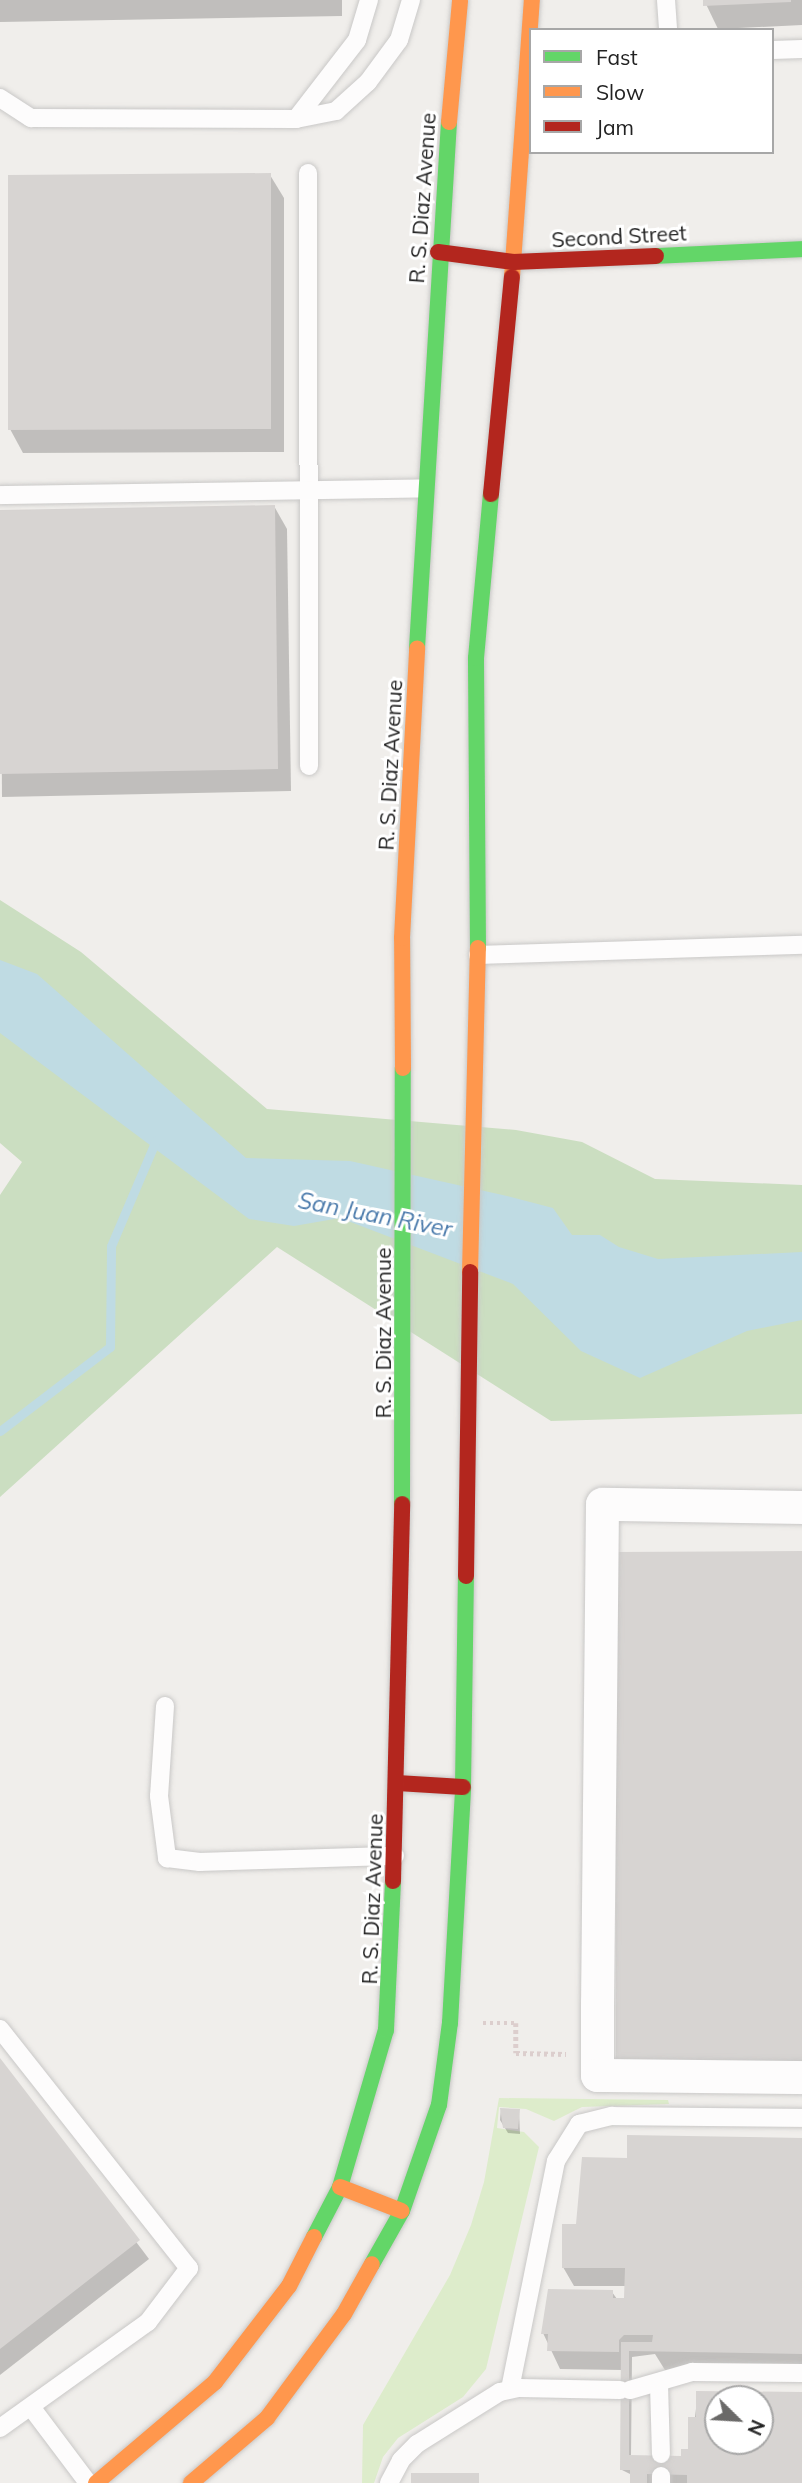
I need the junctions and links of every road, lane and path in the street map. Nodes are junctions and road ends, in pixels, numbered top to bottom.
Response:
1 (369, 0) edge
2 (411, 0) edge
3 (460, 0) edge
4 (532, 0) edge
5 (666, 0) edge
6 (530, 28) edge
7 (668, 28) edge
8 (529, 41) edge
9 (802, 49) edge
10 (774, 50) edge
11 (0, 98) edge
12 (296, 119) junction
13 (308, 173) dead end
14 (802, 249) edge
15 (438, 252) junction
16 (513, 262) junction
17 (425, 488) junction
18 (307, 490) junction
19 (0, 495) edge
20 (309, 766) dead end
21 (802, 945) edge
22 (478, 955) junction
23 (802, 1507) edge
24 (165, 1706) dead end
25 (397, 1783) junction
26 (463, 1787) junction
27 (395, 1856) junction
28 (450, 2023) junction
29 (0, 2029) edge
30 (573, 2054) dead end
31 (802, 2077) edge
32 (802, 2118) edge
33 (340, 2187) junction
34 (402, 2211) junction
35 (802, 2373) edge
36 (659, 2384) junction
37 (510, 2389) junction
38 (31, 2407) junction
39 (0, 2428) edge
40 (661, 2454) dead end
41 (88, 2483) edge
42 (96, 2483) edge
43 (191, 2483) edge
44 (389, 2483) edge

1 - 12 lane
2 - 12 lane
3 - 15 street, R. S. Diaz Avenue
4 - 6 street
5 - 7 lane
8 - 16 street
9 - 10 lane
11 - 12 lane
13 - 18 lane
14 - 16 street, Second Street
15 - 16 street, Second Street
15 - 17 street, R. S. Diaz Avenue
16 - 22 street
17 - 18 lane
17 - 25 street, R. S. Diaz Avenue
18 - 19 lane
18 - 20 lane
21 - 22 lane
22 - 26 street
23 - 31 street
24 - 27 lane
25 - 26 street
25 - 27 street, R. S. Diaz Avenue
26 - 28 street
27 - 33 street, R. S. Diaz Avenue
28 - 30 path
28 - 34 street
29 - 38 lane
32 - 37 lane
33 - 34 street
33 - 42 street, R. S. Diaz Avenue
34 - 43 street
35 - 36 lane
36 - 37 lane
36 - 40 lane
37 - 44 lane
38 - 39 lane
38 - 41 lane

